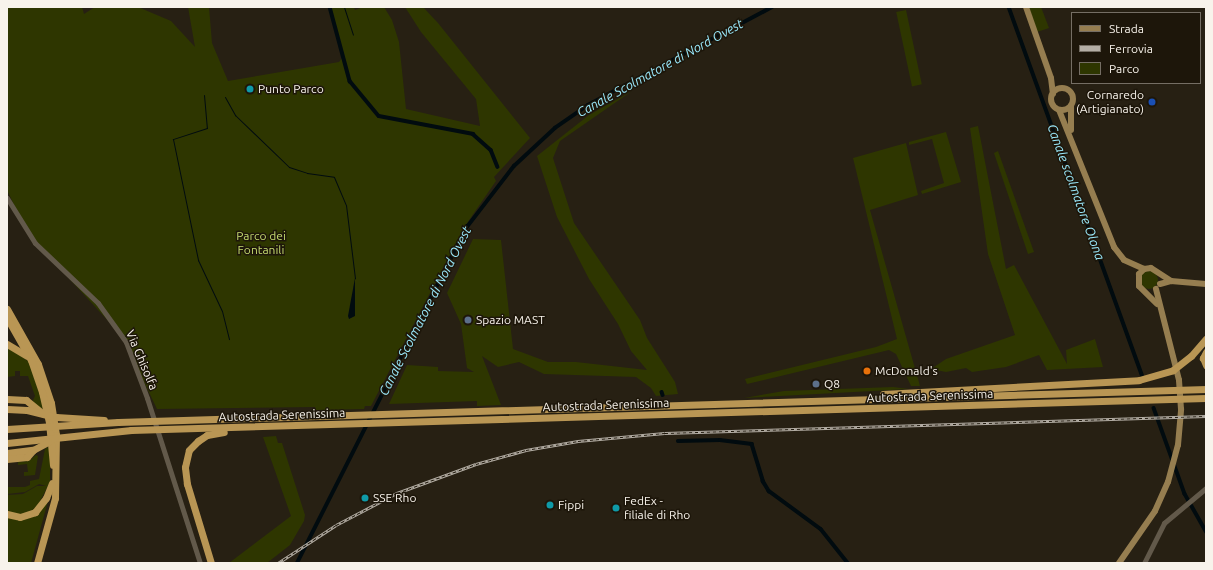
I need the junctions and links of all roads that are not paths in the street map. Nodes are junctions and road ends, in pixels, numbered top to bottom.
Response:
1 (1026, 7) edge
2 (1051, 78) junction
3 (1062, 88) junction
4 (1053, 94) junction
5 (1071, 106) junction
6 (1059, 110) junction
7 (1079, 155) junction
8 (7, 198) edge
9 (1130, 264) junction
10 (1144, 269) junction
11 (1159, 274) junction
12 (1137, 277) junction
13 (1171, 281) junction
14 (1206, 284) edge
15 (1158, 286) junction
16 (1142, 289) junction
17 (7, 309) edge
18 (1160, 309) junction
19 (7, 318) edge
20 (1206, 339) edge
21 (7, 344) edge
22 (1206, 352) edge
23 (31, 360) junction
24 (1206, 365) edge
25 (1206, 389) edge
26 (7, 398) edge
27 (1206, 398) edge
28 (831, 400) junction
29 (48, 404) junction
30 (7, 409) edge
31 (45, 416) junction
32 (118, 422) junction
33 (294, 426) junction
34 (7, 429) edge
35 (50, 441) junction
36 (7, 443) edge
37 (33, 450) junction
38 (7, 453) edge
39 (55, 454) junction
40 (7, 459) edge
41 (52, 483) junction
42 (1206, 484) edge
43 (1206, 488) edge
44 (1197, 494) junction
45 (7, 514) edge
46 (34, 563) edge
47 (37, 563) edge
48 (200, 563) edge
49 (212, 563) edge
50 (1119, 563) edge
51 (1144, 563) edge

1 - 2 main road
2 - 3 main road
2 - 4 main road
3 - 4 main road
3 - 5 main road
4 - 6 main road
5 - 6 main road
5 - 7 main road
6 - 7 main road
7 - 9 main road
8 - 48 street, Via Ghisolfa
9 - 10 main road
9 - 12 main road
10 - 11 main road
10 - 12 main road
11 - 13 main road
11 - 15 main road
12 - 16 main road
13 - 14 main road
13 - 15 main road
15 - 16 main road
15 - 18 main road
16 - 18 main road
17 - 29 highway
18 - 50 main road
19 - 23 highway
20 - 28 highway
21 - 23 highway
22 - 24 highway
23 - 29 highway
25 - 28 highway, Autostrada Serenissima
26 - 31 highway
27 - 33 highway, Autostrada Serenissima
28 - 32 highway, Autostrada Serenissima
29 - 39 highway
30 - 31 highway
31 - 32 highway
32 - 34 highway, Autostrada Serenissima
33 - 35 highway, Autostrada Serenissima
33 - 49 highway
35 - 36 highway, Autostrada Serenissima
35 - 37 highway
37 - 38 highway
37 - 40 highway
39 - 41 highway
39 - 47 highway
41 - 45 highway
41 - 46 highway
42 - 44 street
43 - 44 street
44 - 51 street

